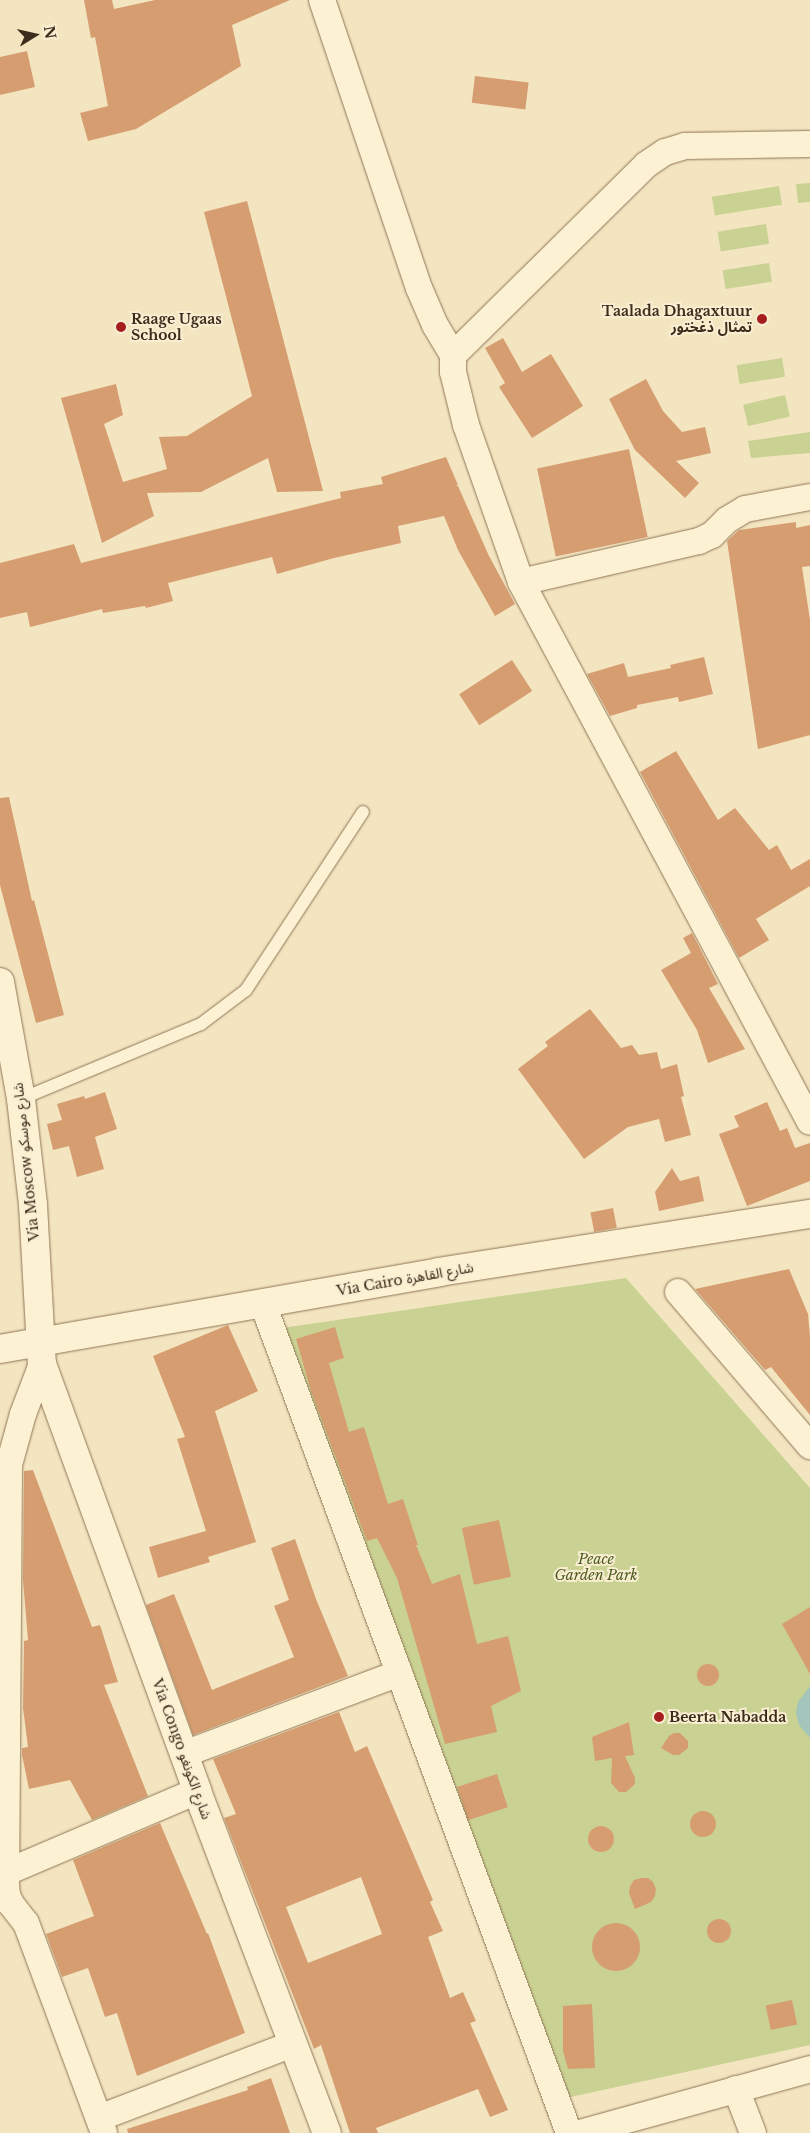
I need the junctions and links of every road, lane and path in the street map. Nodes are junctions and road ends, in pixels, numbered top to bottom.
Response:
1 (322, 0) edge
2 (810, 144) edge
3 (453, 355) junction
4 (810, 497) edge
5 (520, 582) junction
6 (363, 812) dead end
7 (0, 982) edge
8 (20, 1099) junction
9 (810, 1122) edge
10 (810, 1214) edge
11 (678, 1292) dead end
12 (263, 1304) junction
13 (0, 1349) edge
14 (42, 1353) junction
15 (810, 1446) edge
16 (399, 1673) junction
17 (184, 1754) junction
18 (197, 1791) junction
19 (7, 1872) junction
20 (293, 2044) junction
21 (810, 2069) edge
22 (736, 2089) junction
23 (102, 2126) edge
24 (327, 2133) edge
25 (569, 2133) edge
26 (580, 2133) edge
27 (753, 2133) edge

1 - 3 street
2 - 3 street
3 - 5 street
4 - 5 street
5 - 9 street
6 - 8 lane
7 - 8 main road, Via Moscow شارع موسكو
8 - 14 main road, Via Moscow شارع موسكو
10 - 12 main road, Via Cairo شارع القاهرة
11 - 15 street
12 - 14 main road, Via Cairo شارع القاهرة
12 - 16 street
13 - 14 main road, Via Cairo شارع القاهرة
14 - 17 main road, Via Congo شارع الكونغو
14 - 19 street
16 - 17 street
16 - 25 street
17 - 18 main road, Via Congo شارع الكونغو
18 - 19 street
18 - 20 main road, Via Congo شارع الكونغو
19 - 23 street
20 - 23 street
20 - 24 main road, Via Congo شارع الكونغو
21 - 22 street
22 - 26 street
22 - 27 street

